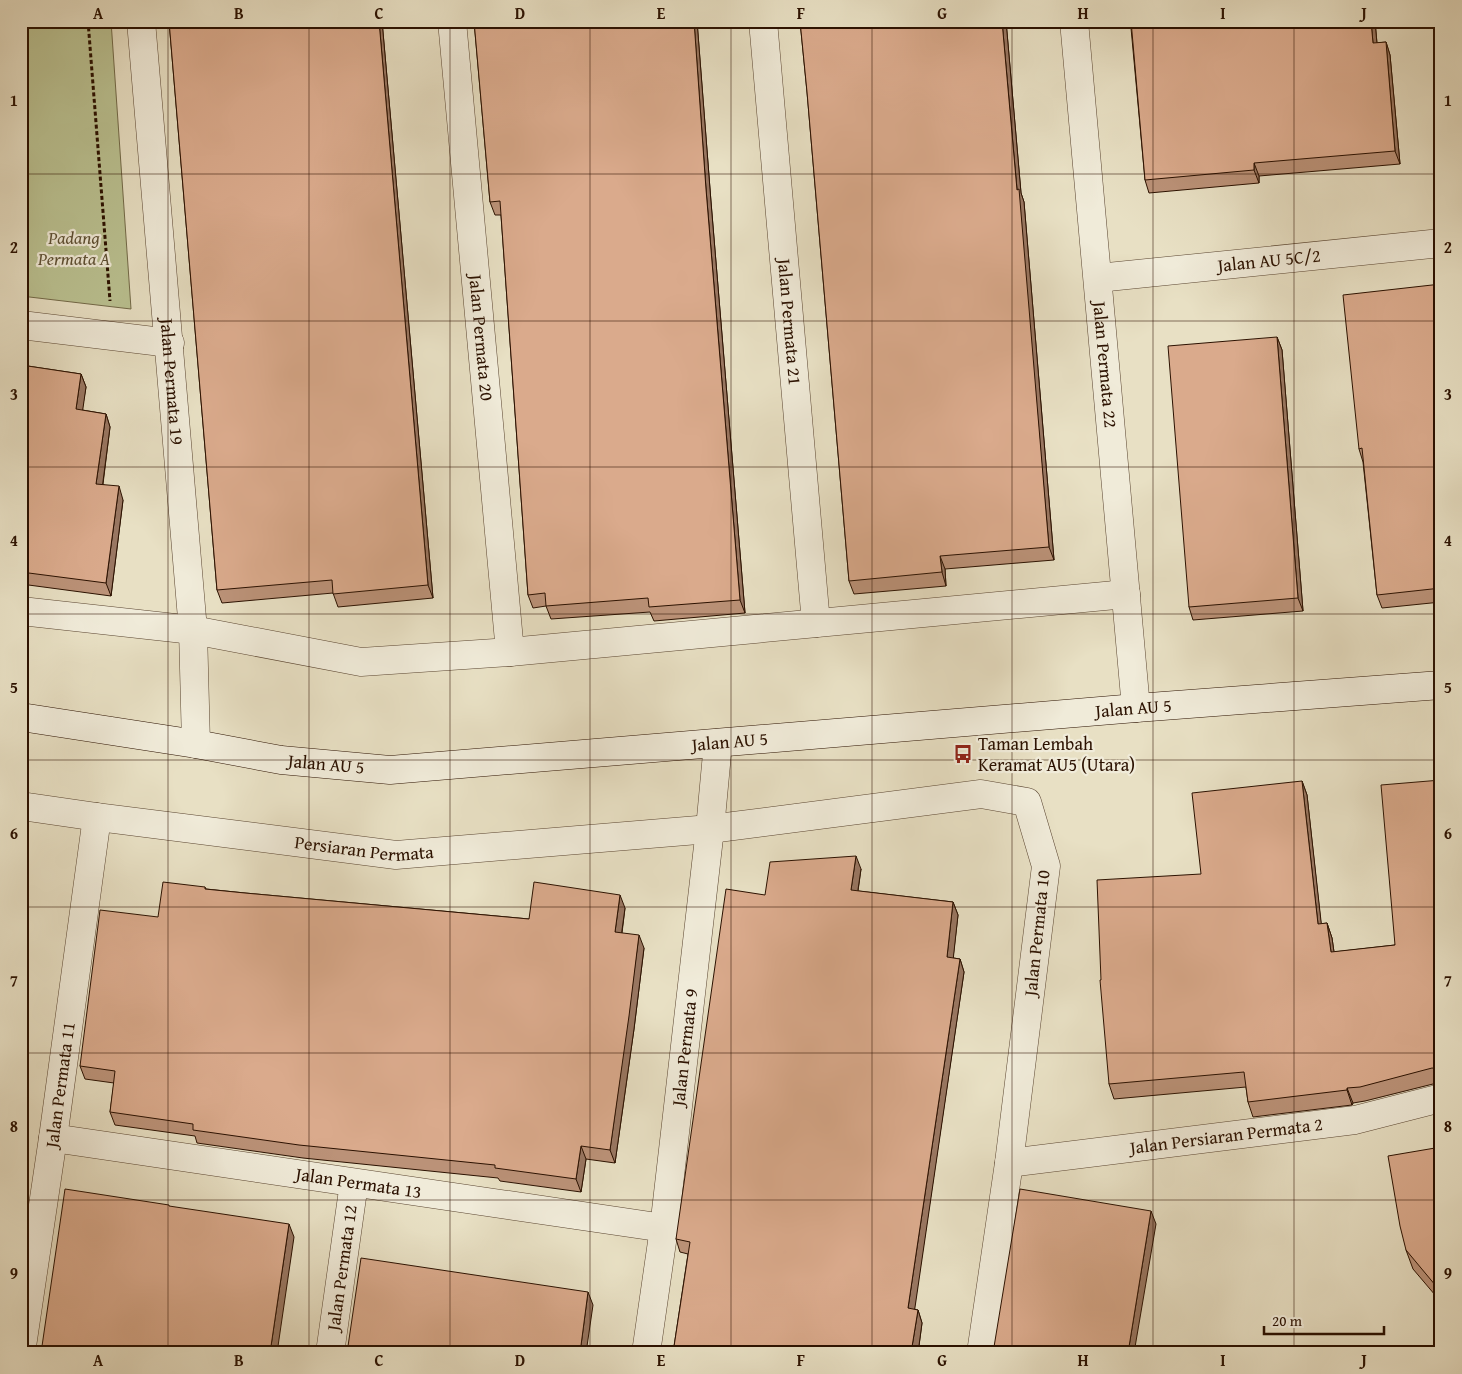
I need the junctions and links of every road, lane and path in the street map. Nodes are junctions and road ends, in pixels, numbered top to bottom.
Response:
1 (88, 21) edge
2 (142, 21) edge
3 (452, 21) edge
4 (763, 21) edge
5 (1074, 21) edge
6 (1441, 243) edge
7 (1098, 278) junction
8 (110, 307) dead end
9 (21, 325) edge
10 (170, 343) junction
11 (1126, 594) junction
12 (21, 610) edge
13 (816, 623) junction
14 (193, 630) junction
15 (510, 652) junction
16 (1441, 685) edge
17 (1136, 708) junction
18 (21, 717) edge
19 (718, 743) junction
20 (196, 744) junction
21 (21, 806) edge
22 (96, 817) junction
23 (710, 829) junction
24 (1441, 1098) edge
25 (53, 1138) junction
26 (1009, 1163) junction
27 (354, 1183) junction
28 (664, 1228) junction
29 (21, 1353) edge
30 (330, 1353) edge
31 (646, 1353) edge
32 (981, 1353) edge

1 - 8 path
2 - 10 street, Jalan Permata 19
3 - 15 street, Jalan Permata 20
4 - 13 street, Jalan Permata 21
5 - 7 street, Jalan Permata 22
6 - 7 street, Jalan AU 5C/2
7 - 11 street, Jalan Permata 22
9 - 10 street
10 - 14 street, Jalan Permata 19
11 - 13 street
11 - 17 street, Jalan Permata 22
12 - 14 street
13 - 15 street
14 - 15 street
14 - 20 street, Jalan Permata 19
16 - 17 street, Jalan AU 5
17 - 19 street, Jalan AU 5
18 - 20 street, Jalan AU 5
19 - 20 street, Jalan AU 5
19 - 23 street, Jalan Permata 9
21 - 22 street, Persiaran Permata
22 - 23 street, Persiaran Permata
22 - 25 street, Jalan Permata 11
23 - 26 street, Jalan Permata 10
23 - 28 street, Jalan Permata 9
24 - 26 street, Jalan Persiaran Permata 2
25 - 27 street, Jalan Permata 13
25 - 29 street, Jalan Permata 11
26 - 32 street, Jalan Permata 10
27 - 28 street, Jalan Permata 13
27 - 30 street, Jalan Permata 12
28 - 31 street, Jalan Permata 9

